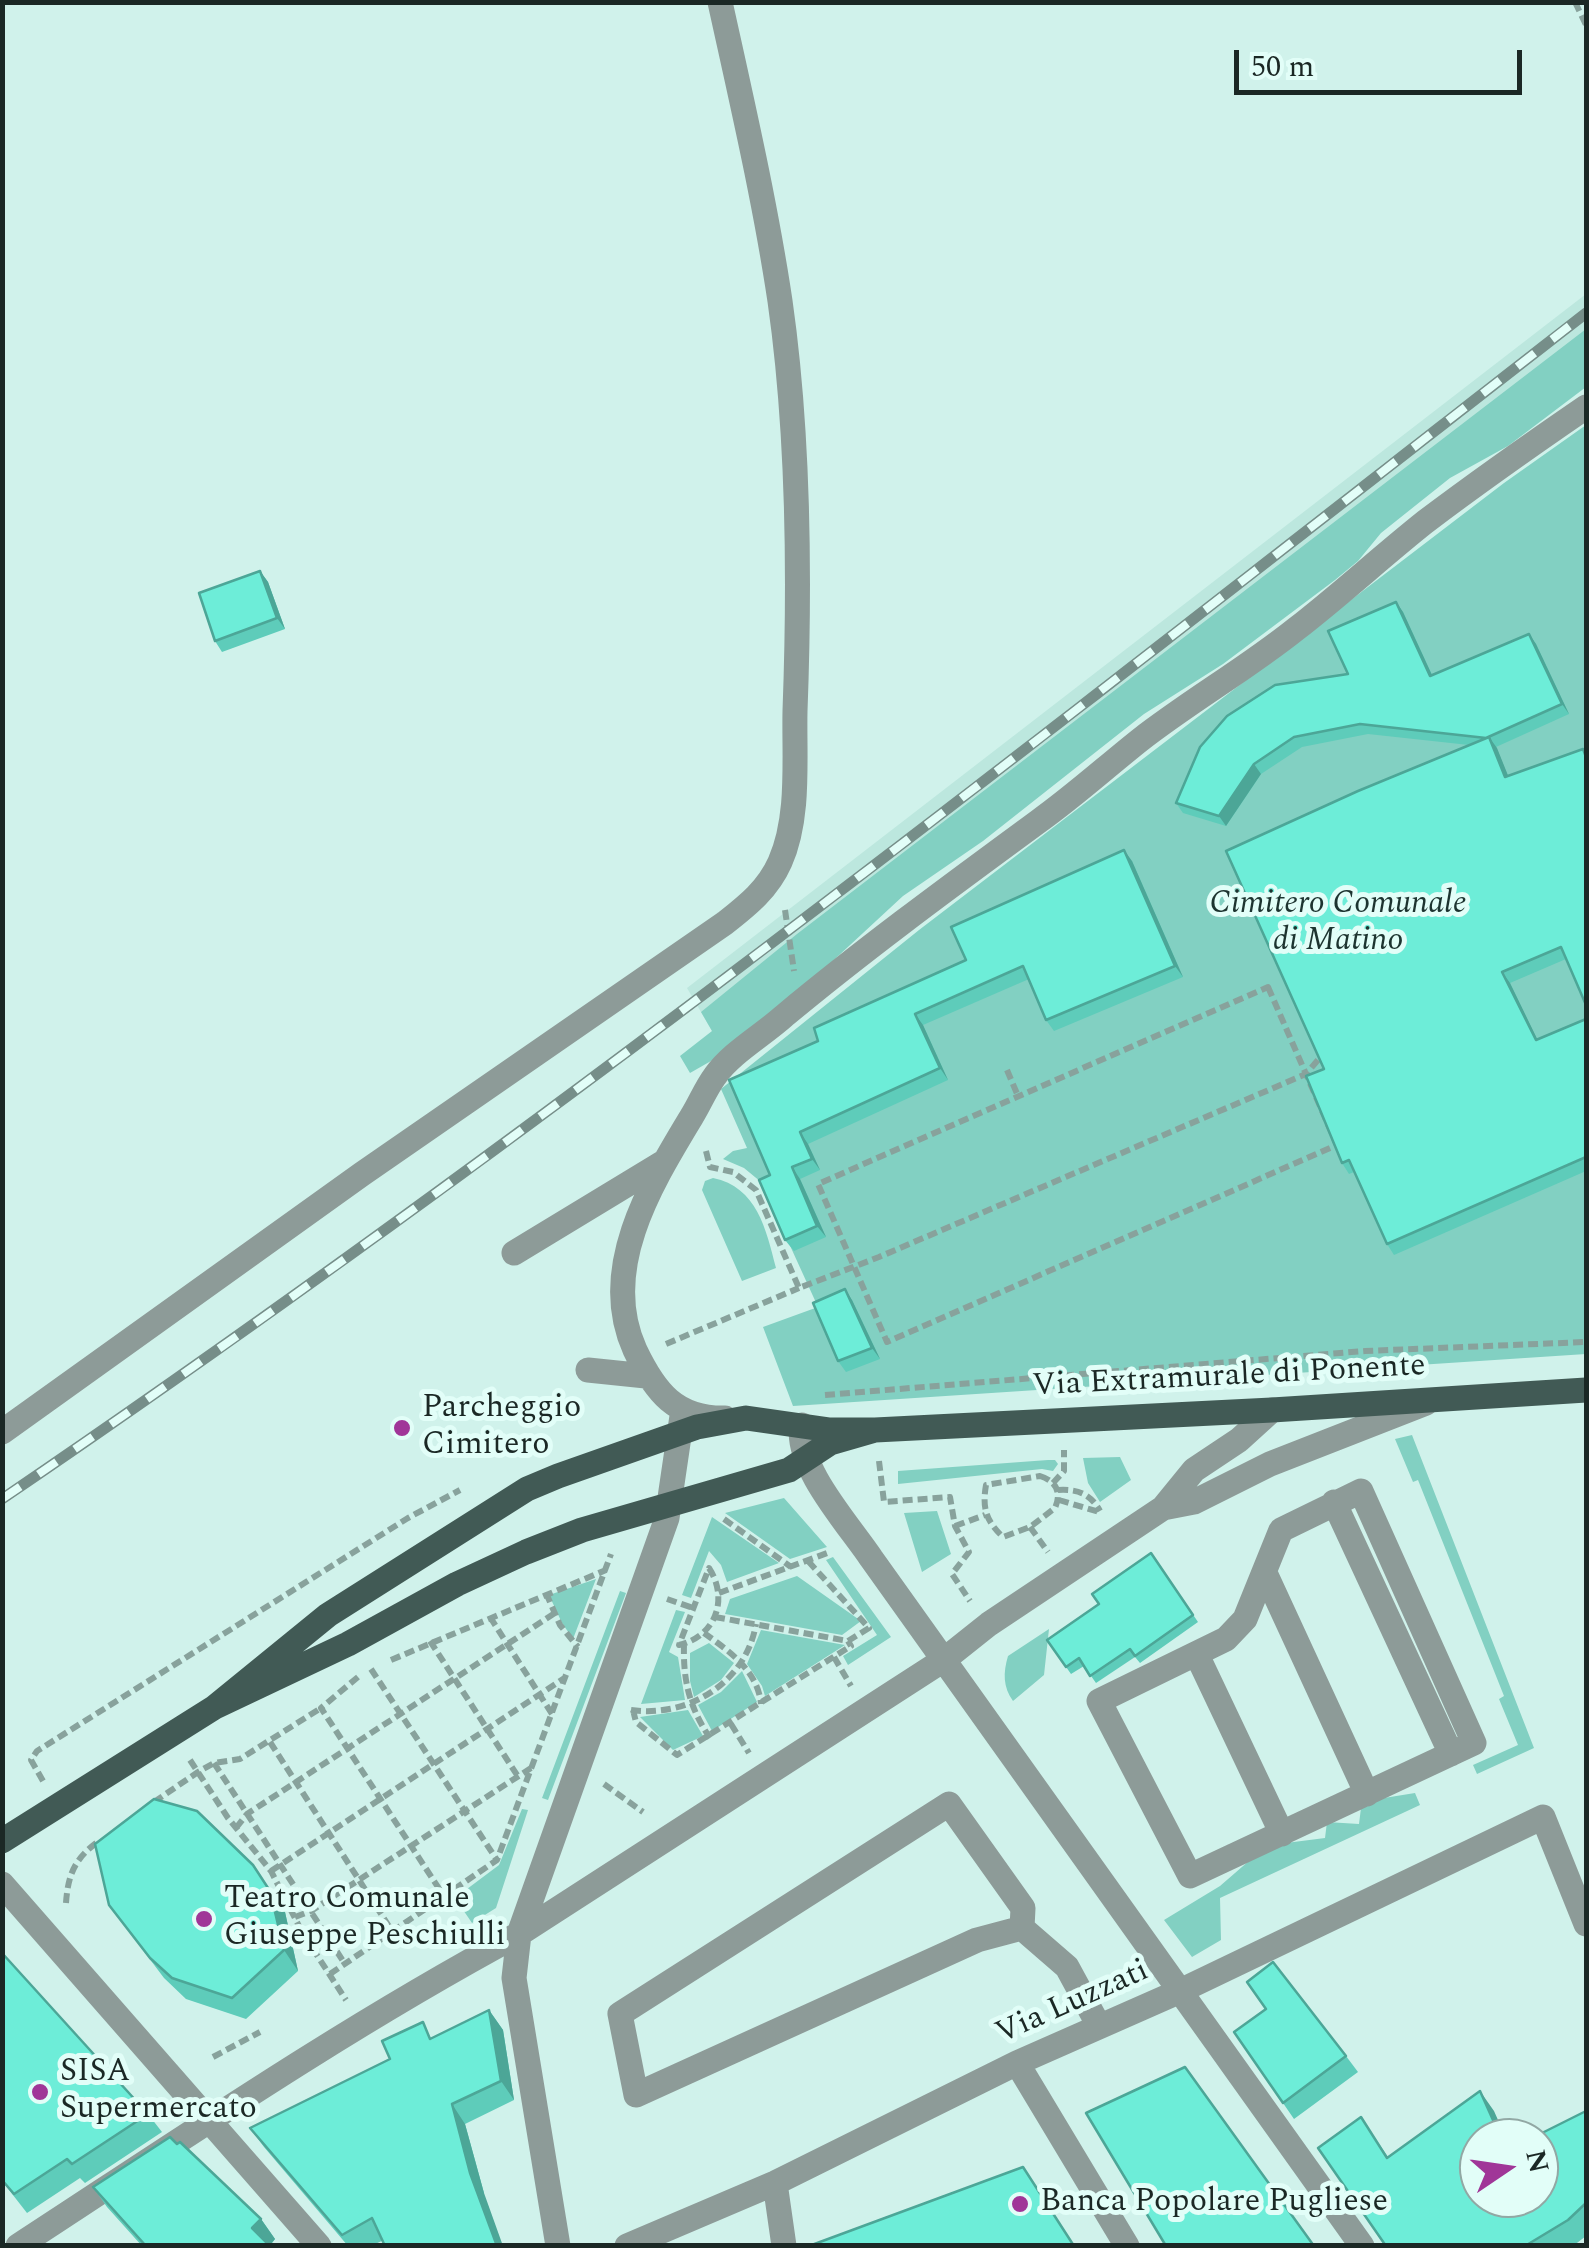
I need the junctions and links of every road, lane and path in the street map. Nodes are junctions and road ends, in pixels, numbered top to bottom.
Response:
1 (720, 2) edge
2 (1575, 2) edge
3 (1586, 25) edge
4 (1586, 407) edge
5 (767, 887) junction
6 (804, 1000) junction
7 (1336, 1048) edge
8 (1006, 1070) dead end
9 (1306, 1074) junction
10 (1018, 1096) junction
11 (664, 1162) junction
12 (710, 1167) dead end
13 (514, 1253) dead end
14 (854, 1266) junction
15 (799, 1288) junction
16 (642, 1366) junction
17 (588, 1370) dead end
18 (1586, 1390) edge
19 (1434, 1400) junction
20 (1318, 1407) junction
21 (1272, 1410) junction
22 (680, 1424) junction
23 (802, 1426) junction
24 (876, 1430) junction
25 (2, 1432) edge
26 (1296, 1453) junction
27 (805, 1460) junction
28 (1064, 1471) dead end
29 (1056, 1486) junction
30 (696, 1496) junction
31 (1059, 1500) junction
32 (1069, 1503) dead end
33 (668, 1505) junction
34 (1162, 1508) junction
35 (1101, 1512) dead end
36 (985, 1515) junction
37 (621, 1518) junction
38 (955, 1526) junction
39 (841, 1548) dead end
40 (808, 1561) junction
41 (792, 1568) junction
42 (607, 1570) junction
43 (1264, 1573) junction
44 (952, 1574) dead end
45 (546, 1593) junction
46 (719, 1594) junction
47 (410, 1608) junction
48 (555, 1613) junction
49 (490, 1617) junction
50 (715, 1617) junction
51 (756, 1624) junction
52 (704, 1632) junction
53 (848, 1642) junction
54 (431, 1643) junction
55 (507, 1644) junction
56 (684, 1644) junction
57 (578, 1646) junction
58 (1197, 1655) junction
59 (944, 1659) junction
60 (741, 1664) junction
61 (371, 1669) junction
62 (567, 1676) junction
63 (454, 1679) junction
64 (540, 1694) junction
65 (690, 1704) junction
66 (761, 1704) junction
67 (215, 1707) junction
68 (322, 1708) junction
69 (401, 1714) junction
70 (553, 1715) junction
71 (487, 1729) junction
72 (174, 1733) junction
73 (710, 1738) junction
74 (270, 1742) junction
75 (348, 1748) junction
76 (214, 1763) junction
77 (434, 1764) junction
78 (532, 1767) junction
79 (198, 1772) junction
80 (517, 1776) junction
81 (599, 1780) dead end
82 (295, 1783) junction
83 (525, 1787) junction
84 (1366, 1794) junction
85 (380, 1799) junction
86 (464, 1810) junction
87 (643, 1812) dead end
88 (140, 1813) edge
89 (247, 1814) junction
90 (236, 1828) junction
91 (111, 1833) edge
92 (328, 1833) junction
93 (1282, 1834) junction
94 (2, 1841) edge
95 (410, 1846) junction
96 (497, 1860) junction
97 (280, 1864) junction
98 (271, 1871) junction
99 (358, 1880) junction
100 (2, 1884) edge
101 (444, 1896) junction
102 (66, 1904) dead end
103 (451, 1906) dead end
104 (311, 1911) junction
105 (294, 1918) junction
106 (1586, 1924) edge
107 (1022, 1928) junction
108 (392, 1931) junction
109 (519, 1934) junction
110 (345, 1964) junction
111 (330, 1974) junction
112 (1178, 1992) junction
113 (364, 2026) junction
114 (1098, 2026) junction
115 (260, 2032) dead end
116 (213, 2057) dead end
117 (1017, 2063) junction
118 (211, 2121) junction
119 (775, 2183) junction
120 (18, 2246) edge
121 (319, 2246) edge
122 (558, 2246) edge
123 (628, 2246) edge
124 (784, 2246) edge
125 (1127, 2246) edge
126 (1362, 2246) edge

1 - 5 street
2 - 3 path
4 - 6 street
5 - 6 path
5 - 25 street
6 - 11 street
7 - 9 path
8 - 10 path
9 - 10 path
9 - 14 path
9 - 14 path
10 - 14 path
11 - 13 street
11 - 16 street
12 - 15 path
14 - 15 path
15 - 16 path
16 - 17 street
16 - 22 street
18 - 19 main road, Via Extramurale di Ponente
19 - 20 main road, Via Extramurale di Ponente
19 - 26 street
20 - 21 main road, Via Extramurale di Ponente
20 - 26 street
21 - 24 main road, Via Extramurale di Ponente
21 - 34 street
22 - 23 main road, Via Extramurale di Ponente
22 - 33 street
22 - 67 main road, Via Extramurale di Ponente
23 - 24 main road, Via Extramurale di Ponente
23 - 27 street
24 - 27 main road, Via Extramurale di Ponente
24 - 38 path
26 - 34 street
27 - 30 main road, Via Extramurale di Ponente
27 - 59 street
28 - 29 path
29 - 31 path
29 - 35 path
29 - 36 path
30 - 33 main road, Via Extramurale di Ponente
30 - 41 path
31 - 32 path
31 - 36 path
33 - 37 main road, Via Extramurale di Ponente
33 - 109 street
34 - 59 street
36 - 38 path
37 - 42 path
37 - 47 main road, Via Extramurale di Ponente
38 - 44 path
39 - 40 path
40 - 41 path
40 - 53 path
41 - 46 path
42 - 45 path
42 - 57 path
43 - 58 street
43 - 84 street
43 - 84 street
45 - 48 path
45 - 49 path
46 - 50 path
46 - 56 path
47 - 54 path
47 - 67 main road, Via Extramurale di Ponente
48 - 55 path
48 - 57 path
49 - 54 path
49 - 55 path
50 - 51 path
50 - 52 path
51 - 53 path
51 - 60 path
52 - 56 path
52 - 60 path
53 - 66 path
54 - 61 path
54 - 63 path
55 - 63 path
55 - 64 path
56 - 65 path
57 - 62 path
58 - 93 street
58 - 93 street
59 - 109 street
59 - 112 street
60 - 65 path
60 - 66 path
61 - 68 path
61 - 69 path
62 - 64 path
62 - 70 path
63 - 69 path
63 - 71 path
64 - 70 path
64 - 71 path
65 - 73 path
65 - 73 path
66 - 73 path
67 - 72 main road, Via Extramurale di Ponente
68 - 74 path
68 - 75 path
69 - 75 path
69 - 77 path
70 - 78 path
71 - 77 path
71 - 80 path
72 - 79 path
72 - 94 main road, Via Extramurale di Ponente
74 - 76 path
74 - 82 path
75 - 82 path
75 - 85 path
76 - 79 path
76 - 89 path
77 - 85 path
77 - 86 path
78 - 80 path
78 - 83 path
79 - 88 path
79 - 90 path
80 - 83 path
80 - 86 path
81 - 87 path
82 - 89 path
82 - 92 path
83 - 96 path
84 - 93 street
85 - 92 path
85 - 95 path
86 - 95 path
86 - 96 path
89 - 90 path
89 - 97 path
90 - 98 path
91 - 102 path
92 - 97 path
92 - 99 path
95 - 99 path
95 - 101 path
96 - 101 path
97 - 98 path
97 - 104 path
98 - 105 path
99 - 104 path
99 - 108 path
100 - 118 street
101 - 103 path
101 - 108 path
104 - 105 path
104 - 110 path
105 - 111 path
106 - 112 street, Via Luzzati
107 - 107 street
107 - 114 street
108 - 110 path
109 - 113 street
109 - 122 street
110 - 111 path
111 - 113 path
112 - 114 street, Via Luzzati
112 - 126 street
113 - 118 street
114 - 117 street, Via Luzzati
115 - 116 path
117 - 119 street, Via Luzzati
117 - 125 street
118 - 120 street
118 - 121 street
119 - 123 street, Via Luzzati
119 - 124 street

